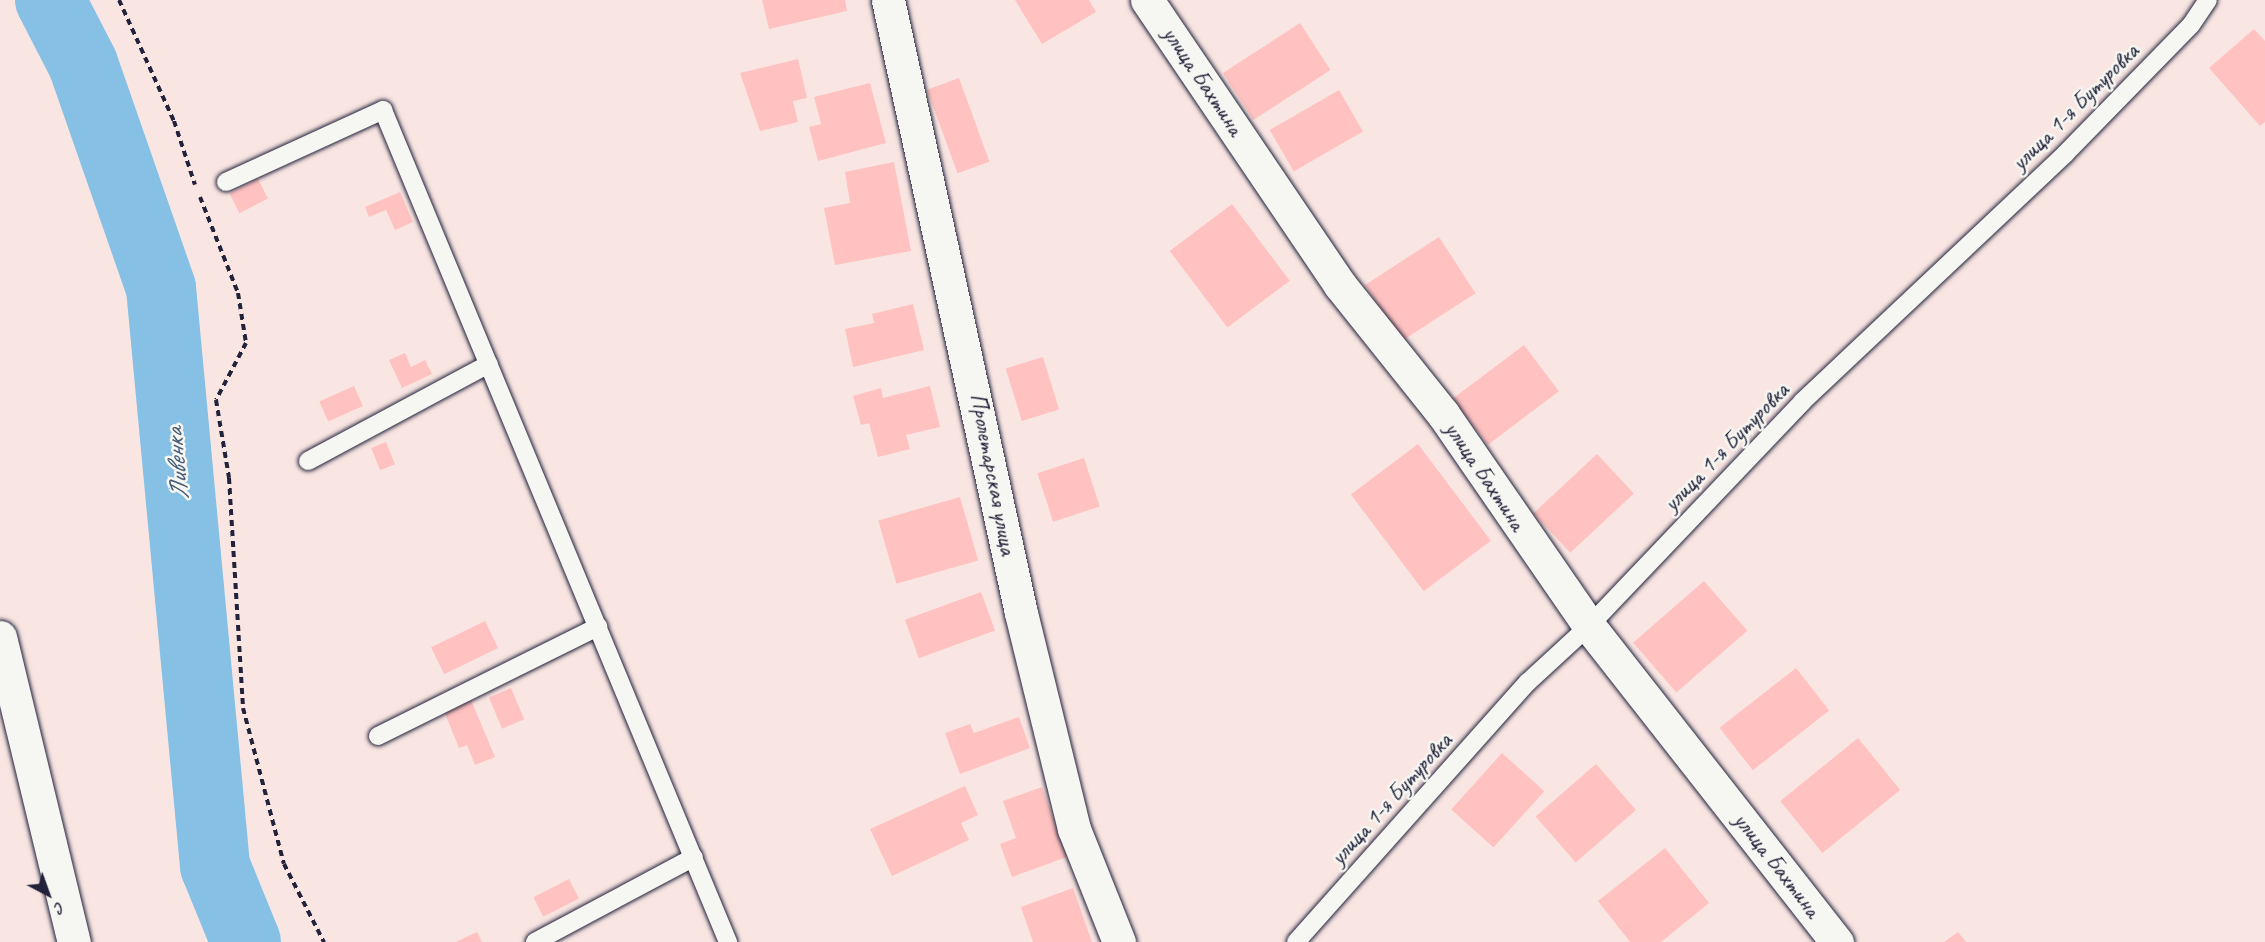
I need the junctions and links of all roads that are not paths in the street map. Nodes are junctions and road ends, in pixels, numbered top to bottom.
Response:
1 (888, 0) edge
2 (1147, 0) edge
3 (2208, 0) edge
4 (226, 182) dead end
5 (489, 364) junction
6 (308, 461) dead end
7 (1589, 626) junction
8 (598, 627) junction
9 (0, 637) edge
10 (378, 736) dead end
11 (694, 857) junction
12 (74, 942) edge
13 (535, 942) edge
14 (728, 942) edge
15 (1119, 942) edge
16 (1296, 942) edge
17 (1837, 942) edge

1 - 15 street, Пролетарская улица
2 - 7 street, улица Бахтина
3 - 7 lane, улица 1-я Бутуровка
4 - 5 lane
5 - 6 lane
5 - 8 lane
7 - 16 lane, улица 1-я Бутуровка
7 - 17 street, улица Бахтина
8 - 10 lane
8 - 11 lane
9 - 12 street
11 - 13 lane
11 - 14 lane

